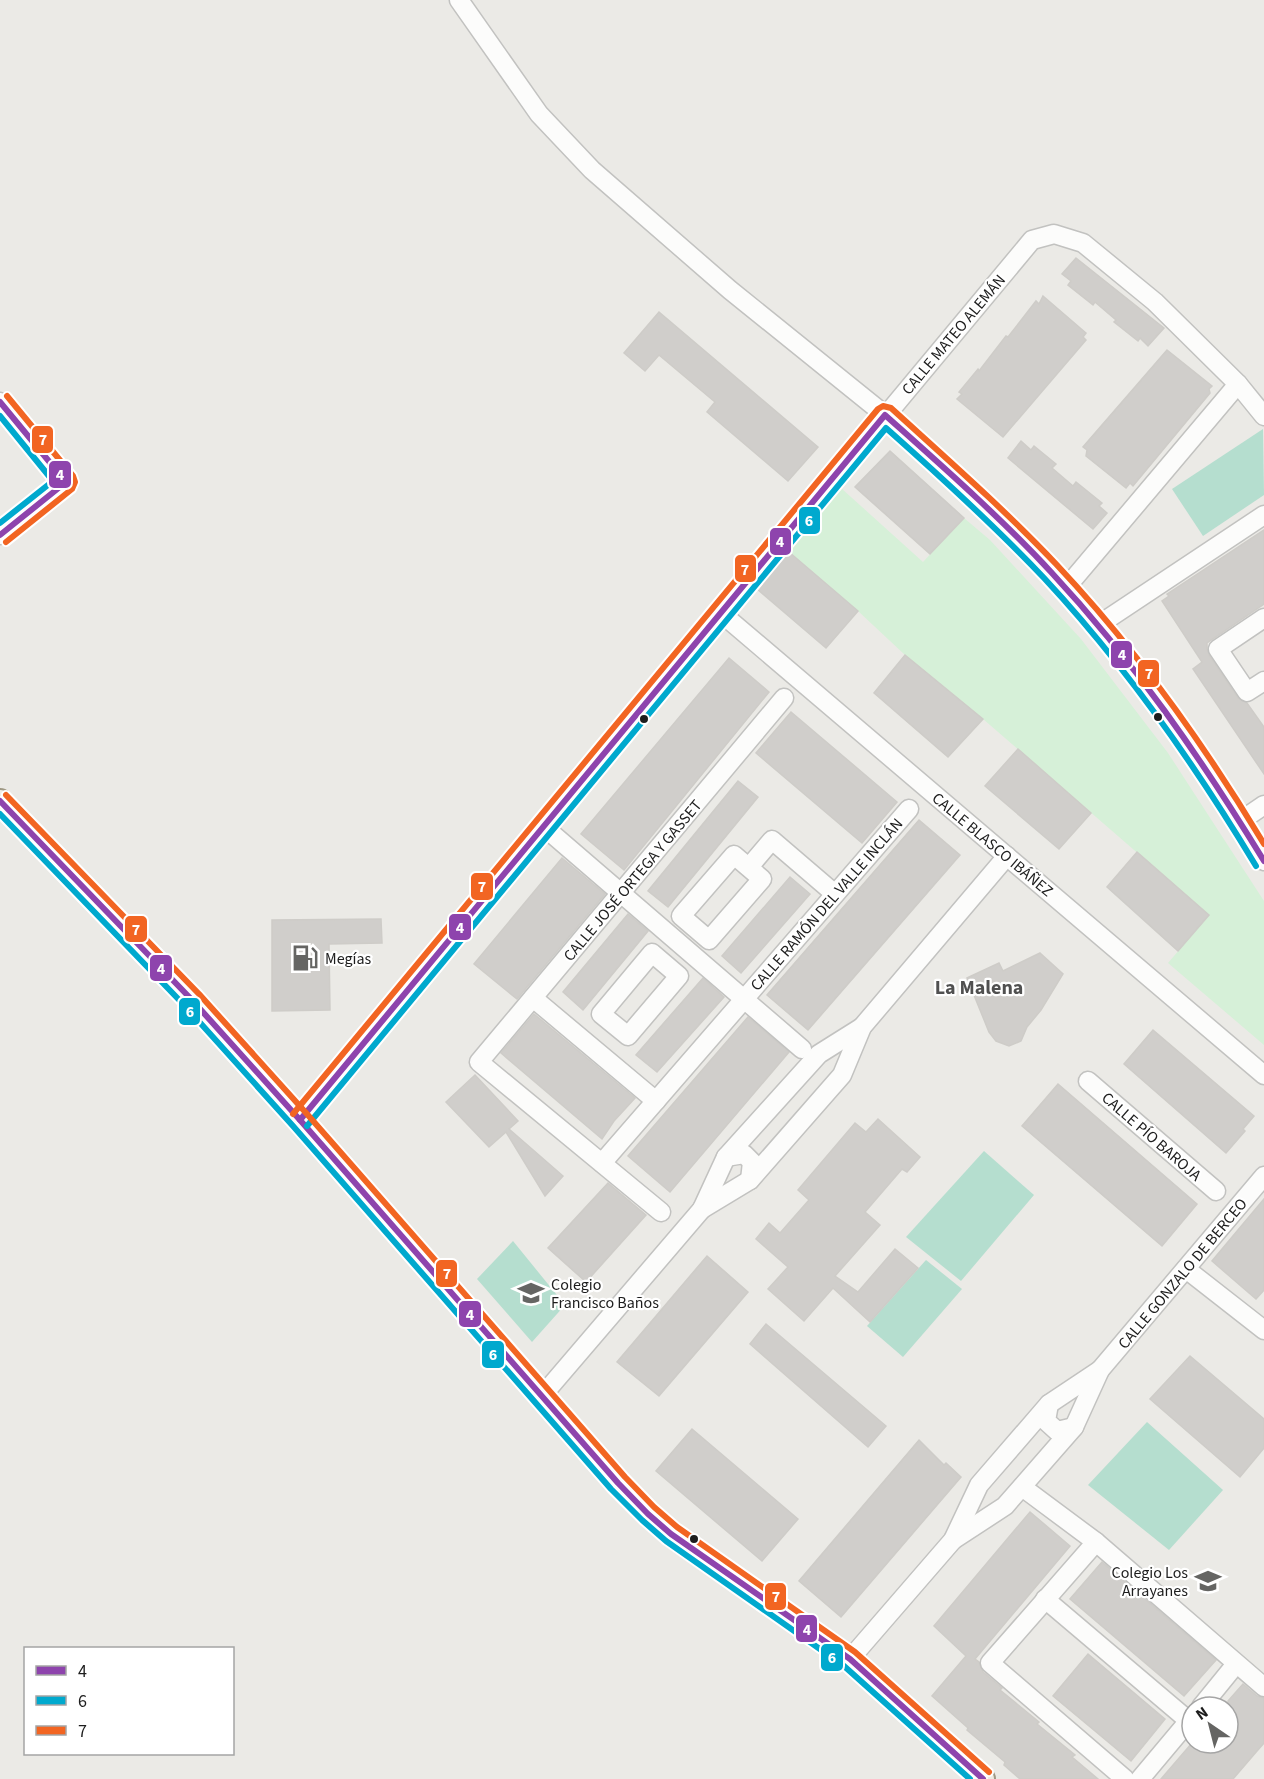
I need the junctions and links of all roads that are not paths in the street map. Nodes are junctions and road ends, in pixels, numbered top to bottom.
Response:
1 (459, 0) edge
2 (1238, 384) junction
3 (0, 402) edge
4 (885, 415) junction
5 (1264, 416) edge
6 (1264, 515) edge
7 (1, 533) edge
8 (1065, 589) junction
9 (721, 613) junction
10 (1264, 618) edge
11 (1097, 626) junction
12 (1264, 681) edge
13 (784, 698) dead end
14 (0, 801) edge
15 (1264, 805) edge
16 (909, 809) dead end
17 (1239, 822) junction
18 (543, 826) junction
19 (1007, 856) junction
20 (1264, 861) edge
21 (749, 867) junction
22 (621, 893) junction
23 (834, 894) junction
24 (697, 929) junction
25 (683, 946) junction
26 (667, 965) junction
27 (533, 998) junction
28 (744, 999) junction
29 (616, 1026) junction
30 (862, 1027) junction
31 (595, 1051) junction
32 (811, 1051) junction
33 (842, 1075) junction
34 (1264, 1075) edge
35 (1088, 1081) dead end
36 (656, 1101) junction
37 (300, 1120) junction
38 (726, 1157) junction
39 (602, 1163) junction
40 (1264, 1176) edge
41 (750, 1180) junction
42 (1216, 1191) dead end
43 (702, 1209) junction
44 (661, 1212) dead end
45 (1185, 1269) junction
46 (1262, 1323) edge
47 (1100, 1370) junction
48 (542, 1396) junction
49 (1049, 1404) junction
50 (1074, 1426) junction
51 (979, 1485) junction
52 (1022, 1487) junction
53 (1005, 1506) junction
54 (953, 1540) junction
55 (1096, 1542) junction
56 (1045, 1599) junction
57 (850, 1659) junction
58 (1236, 1664) junction
59 (1264, 1687) edge
60 (1210, 1695) edge
61 (1180, 1704) edge
62 (1180, 1732) edge
63 (983, 1779) edge
64 (1125, 1779) edge
65 (1140, 1779) edge

1 - 4 street
2 - 4 street, CALLE MATEO ALEMÁN
2 - 5 street
2 - 8 street
3 - 7 street
4 - 8 street
4 - 9 street, CALLE MATEO ALEMÁN
6 - 11 street
8 - 11 street
9 - 18 street, CALLE MATEO ALEMÁN
9 - 19 street, CALLE BLASCO IBÁÑEZ
10 - 12 street
11 - 17 street
13 - 22 street, CALLE JOSÉ ORTEGA Y GASSET
14 - 37 main road
15 - 17 street
16 - 23 street, CALLE RAMÓN DEL VALLE INCLÁN
17 - 20 street
18 - 22 street, CALLE RAMÓN DEL VALLE INCLÁN
18 - 37 street, CALLE MATEO ALEMÁN
19 - 30 street
19 - 34 street, CALLE BLASCO IBÁÑEZ
21 - 23 street
21 - 24 street
21 - 24 street
22 - 25 street, CALLE RAMÓN DEL VALLE INCLÁN
22 - 27 street, CALLE JOSÉ ORTEGA Y GASSET
23 - 28 street, CALLE RAMÓN DEL VALLE INCLÁN
24 - 25 street
25 - 26 street
25 - 28 street, CALLE RAMÓN DEL VALLE INCLÁN
26 - 29 street
26 - 29 street
27 - 31 street
27 - 39 street, CALLE JOSÉ ORTEGA Y GASSET
28 - 32 street, CALLE RAMÓN DEL VALLE INCLÁN
28 - 36 street, CALLE RAMÓN DEL VALLE INCLÁN
29 - 31 street
30 - 32 street
30 - 33 street
31 - 36 street
32 - 33 street, CALLE RAMÓN DEL VALLE INCLÁN
32 - 38 street
33 - 41 street
35 - 42 street, CALLE PÍO BAROJA
36 - 39 street, CALLE RAMÓN DEL VALLE INCLÁN
37 - 48 main road
38 - 41 street
38 - 43 street
39 - 44 street
40 - 45 street, CALLE GONZALO DE BERCEO
41 - 43 street
43 - 48 street
45 - 46 street
45 - 47 street, CALLE GONZALO DE BERCEO
47 - 49 street, CALLE GONZALO DE BERCEO
47 - 50 street, CALLE GONZALO DE BERCEO
48 - 57 main road
49 - 50 street
49 - 51 street, CALLE GONZALO DE BERCEO
50 - 52 street, CALLE GONZALO DE BERCEO
51 - 53 street
51 - 54 street, CALLE GONZALO DE BERCEO
52 - 53 street, CALLE GONZALO DE BERCEO
52 - 55 street
53 - 54 street, CALLE GONZALO DE BERCEO
54 - 57 street, CALLE GONZALO DE BERCEO
55 - 56 street
55 - 58 street
56 - 61 street
56 - 64 street
57 - 63 main road
58 - 59 street
58 - 60 street
62 - 65 street

